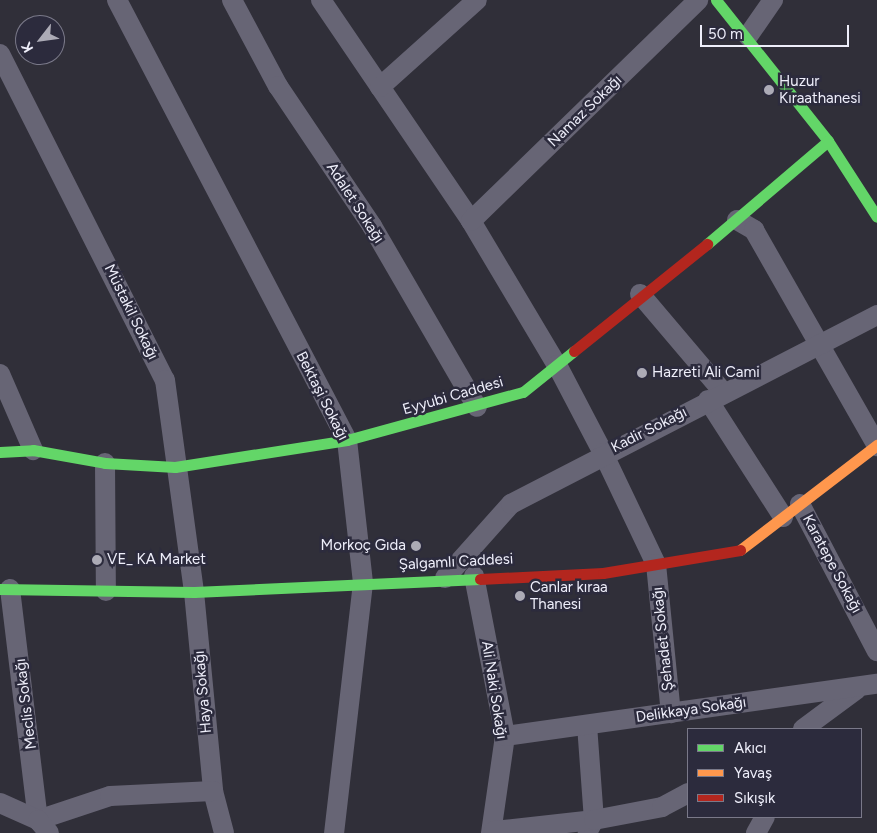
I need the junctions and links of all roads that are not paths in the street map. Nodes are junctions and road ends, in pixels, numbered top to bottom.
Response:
1 (116, 0) edge
2 (232, 0) edge
3 (321, 0) edge
4 (477, 0) edge
5 (698, 0) edge
6 (716, 0) edge
7 (773, 0) edge
8 (748, 36) junction
9 (0, 54) edge
10 (380, 87) junction
11 (828, 141) junction
12 (877, 217) edge
13 (737, 220) junction
14 (471, 222) junction
15 (640, 294) junction
16 (877, 315) edge
17 (820, 344) junction
18 (558, 365) junction
19 (0, 374) edge
20 (716, 396) junction
21 (477, 406) junction
22 (346, 440) junction
23 (877, 445) edge
24 (33, 450) junction
25 (0, 452) edge
26 (603, 453) junction
27 (105, 463) junction
28 (175, 467) junction
29 (800, 504) junction
30 (783, 517) junction
31 (656, 564) junction
32 (474, 576) junction
33 (445, 578) junction
34 (362, 583) junction
35 (5, 589) edge
36 (106, 591) junction
37 (194, 592) junction
38 (877, 651) edge
39 (868, 686) edge
40 (671, 713) junction
41 (587, 725) junction
42 (805, 728) edge
43 (505, 736) junction
44 (212, 791) junction
45 (687, 794) edge
46 (0, 803) edge
47 (764, 818) edge
48 (43, 826) edge
49 (591, 827) edge
50 (493, 832) edge
51 (224, 833) edge
52 (334, 833) edge
53 (756, 833) edge

1 - 22 street, Bektaşi Sokağı
2 - 21 street, Adalet Sokağı
3 - 10 street, Şehadet Sokağı
4 - 10 street
5 - 14 street, Namaz Sokağı
6 - 8 street
7 - 8 street
8 - 11 street
9 - 28 street, Müstakil Sokağı
10 - 14 street, Şehadet Sokağı
11 - 12 street
11 - 13 street, Eyyubi Caddesi
13 - 15 street, Eyyubi Caddesi
13 - 17 street
14 - 18 street, Şehadet Sokağı
15 - 18 street, Eyyubi Caddesi
15 - 20 street
16 - 17 street, Kadir Sokağı
17 - 20 street, Kadir Sokağı
17 - 23 street
18 - 21 street, Eyyubi Caddesi
18 - 26 street, Şehadet Sokağı
19 - 24 street
20 - 26 street, Kadir Sokağı
20 - 30 street
21 - 22 street, Eyyubi Caddesi
22 - 28 street, Eyyubi Caddesi
22 - 34 street, Bektaşi Sokağı
23 - 29 street, Şalgamlı Caddesi
24 - 25 street, Eyyubi Caddesi
24 - 27 street, Eyyubi Caddesi
26 - 31 street, Şehadet Sokağı
26 - 33 street, Kadir Sokağı
27 - 28 street, Eyyubi Caddesi
27 - 36 street
28 - 37 street, Müstakil Sokağı
29 - 30 street, Şalgamlı Caddesi
29 - 38 street, Karatepe Sokağı
30 - 31 street, Şalgamlı Caddesi
31 - 32 street, Şalgamlı Caddesi
31 - 40 street, Şehadet Sokağı
32 - 33 street, Şalgamlı Caddesi
32 - 43 street, Ali Naki Sokağı
33 - 34 street, Şalgamlı Caddesi
34 - 37 street, Şalgamlı Caddesi
34 - 52 street, Bektaşi Sokağı
35 - 36 street, Şalgamlı Caddesi
35 - 48 street, Meclis Sokağı
36 - 37 street, Şalgamlı Caddesi
37 - 44 street, Haya Sokağı
39 - 40 street, Delikkaya Sokağı
39 - 42 street
40 - 41 street, Delikkaya Sokağı
41 - 43 street, Delikkaya Sokağı
41 - 49 street
43 - 50 street, Ali Naki Sokağı
44 - 48 street
44 - 51 street, Haya Sokağı
45 - 49 street
46 - 48 street
47 - 53 street
49 - 50 street

